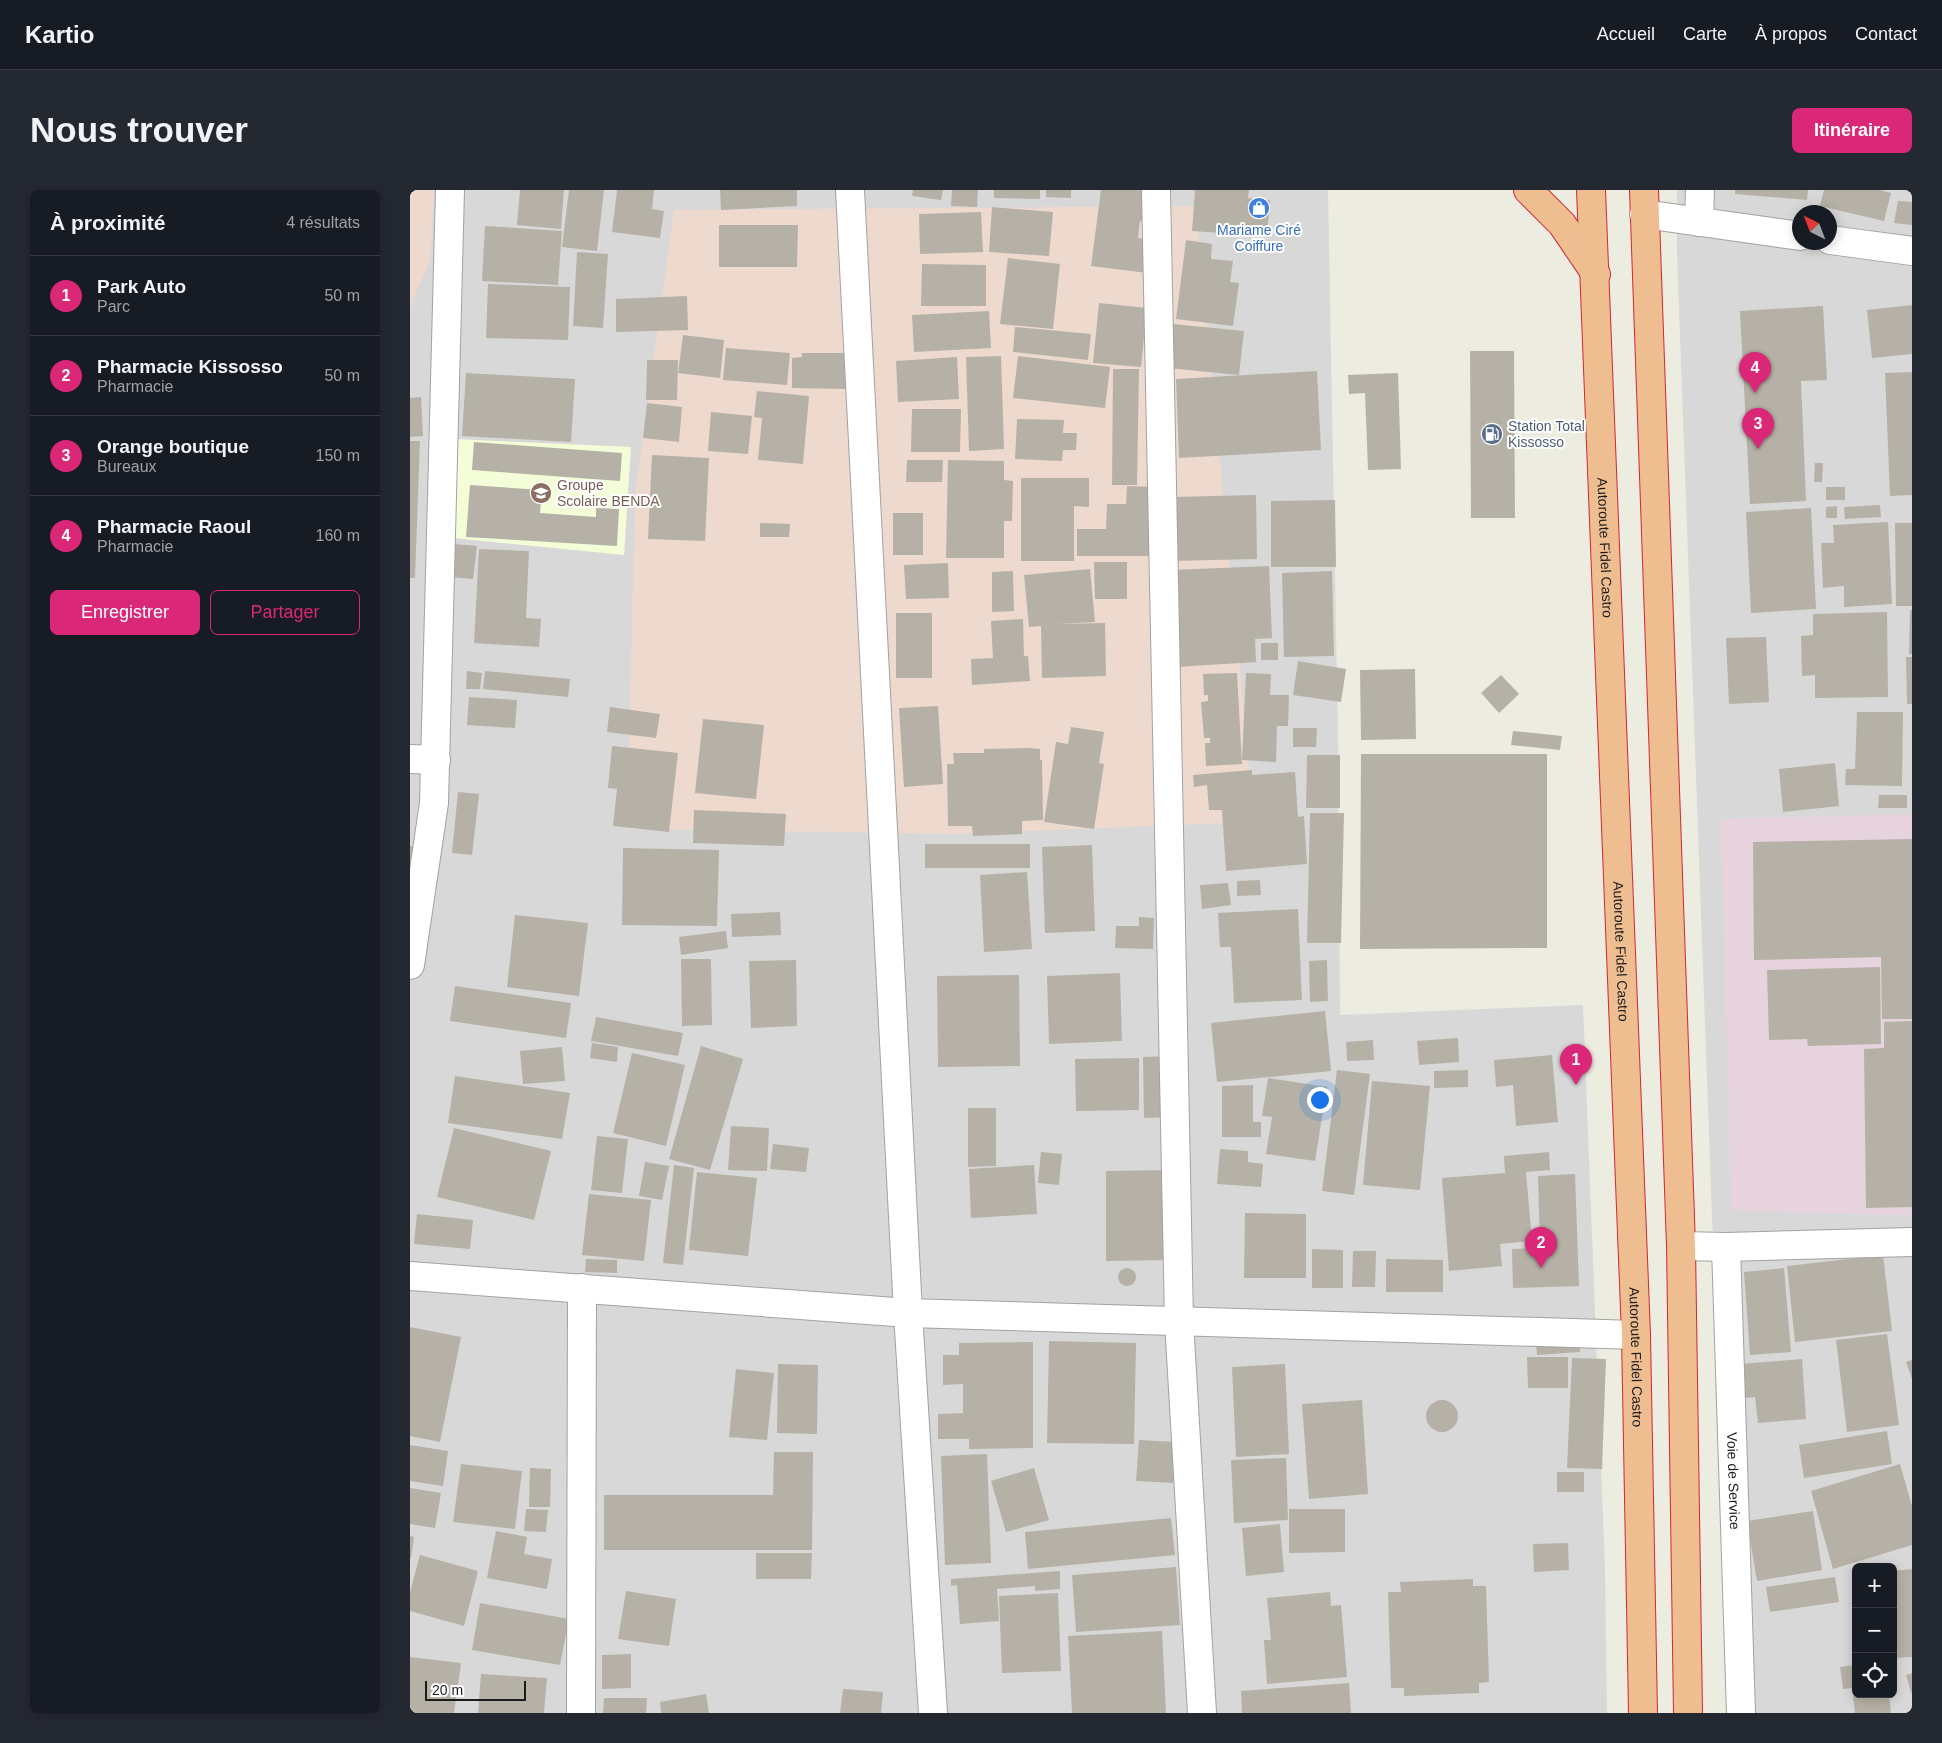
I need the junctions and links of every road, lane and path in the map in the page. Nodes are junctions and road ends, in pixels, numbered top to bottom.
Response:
1 (450, 190) edge
2 (850, 190) edge
3 (1156, 190) edge
4 (1528, 190) edge
5 (1591, 190) edge
6 (1700, 190) edge
7 (1644, 202) edge
8 (1699, 222) junction
9 (1792, 235) edge
10 (1837, 241) edge
11 (1912, 251) edge
12 (1596, 275) junction
13 (423, 760) edge
14 (410, 965) edge
15 (1912, 1242) edge
16 (1681, 1246) junction
17 (1726, 1247) junction
18 (410, 1276) edge
19 (582, 1288) junction
20 (908, 1313) junction
21 (1179, 1321) junction
22 (1636, 1335) junction
23 (582, 1713) edge
24 (933, 1713) edge
25 (1202, 1713) edge
26 (1644, 1713) edge
27 (1688, 1713) edge
28 (1742, 1713) edge

1 - 13 street
2 - 20 street
3 - 21 street
4 - 12 highway
5 - 12 highway, Autoroute Fidel Castro
6 - 8 street
7 - 8 street
7 - 16 highway
8 - 9 street
10 - 11 street
12 - 22 highway, Autoroute Fidel Castro
13 - 14 street
15 - 17 street
16 - 17 street
16 - 27 highway
17 - 28 street, Voie de Service
18 - 19 street
19 - 20 street
19 - 23 street
20 - 21 street
20 - 24 street
21 - 22 street
21 - 25 street
22 - 26 highway, Autoroute Fidel Castro

